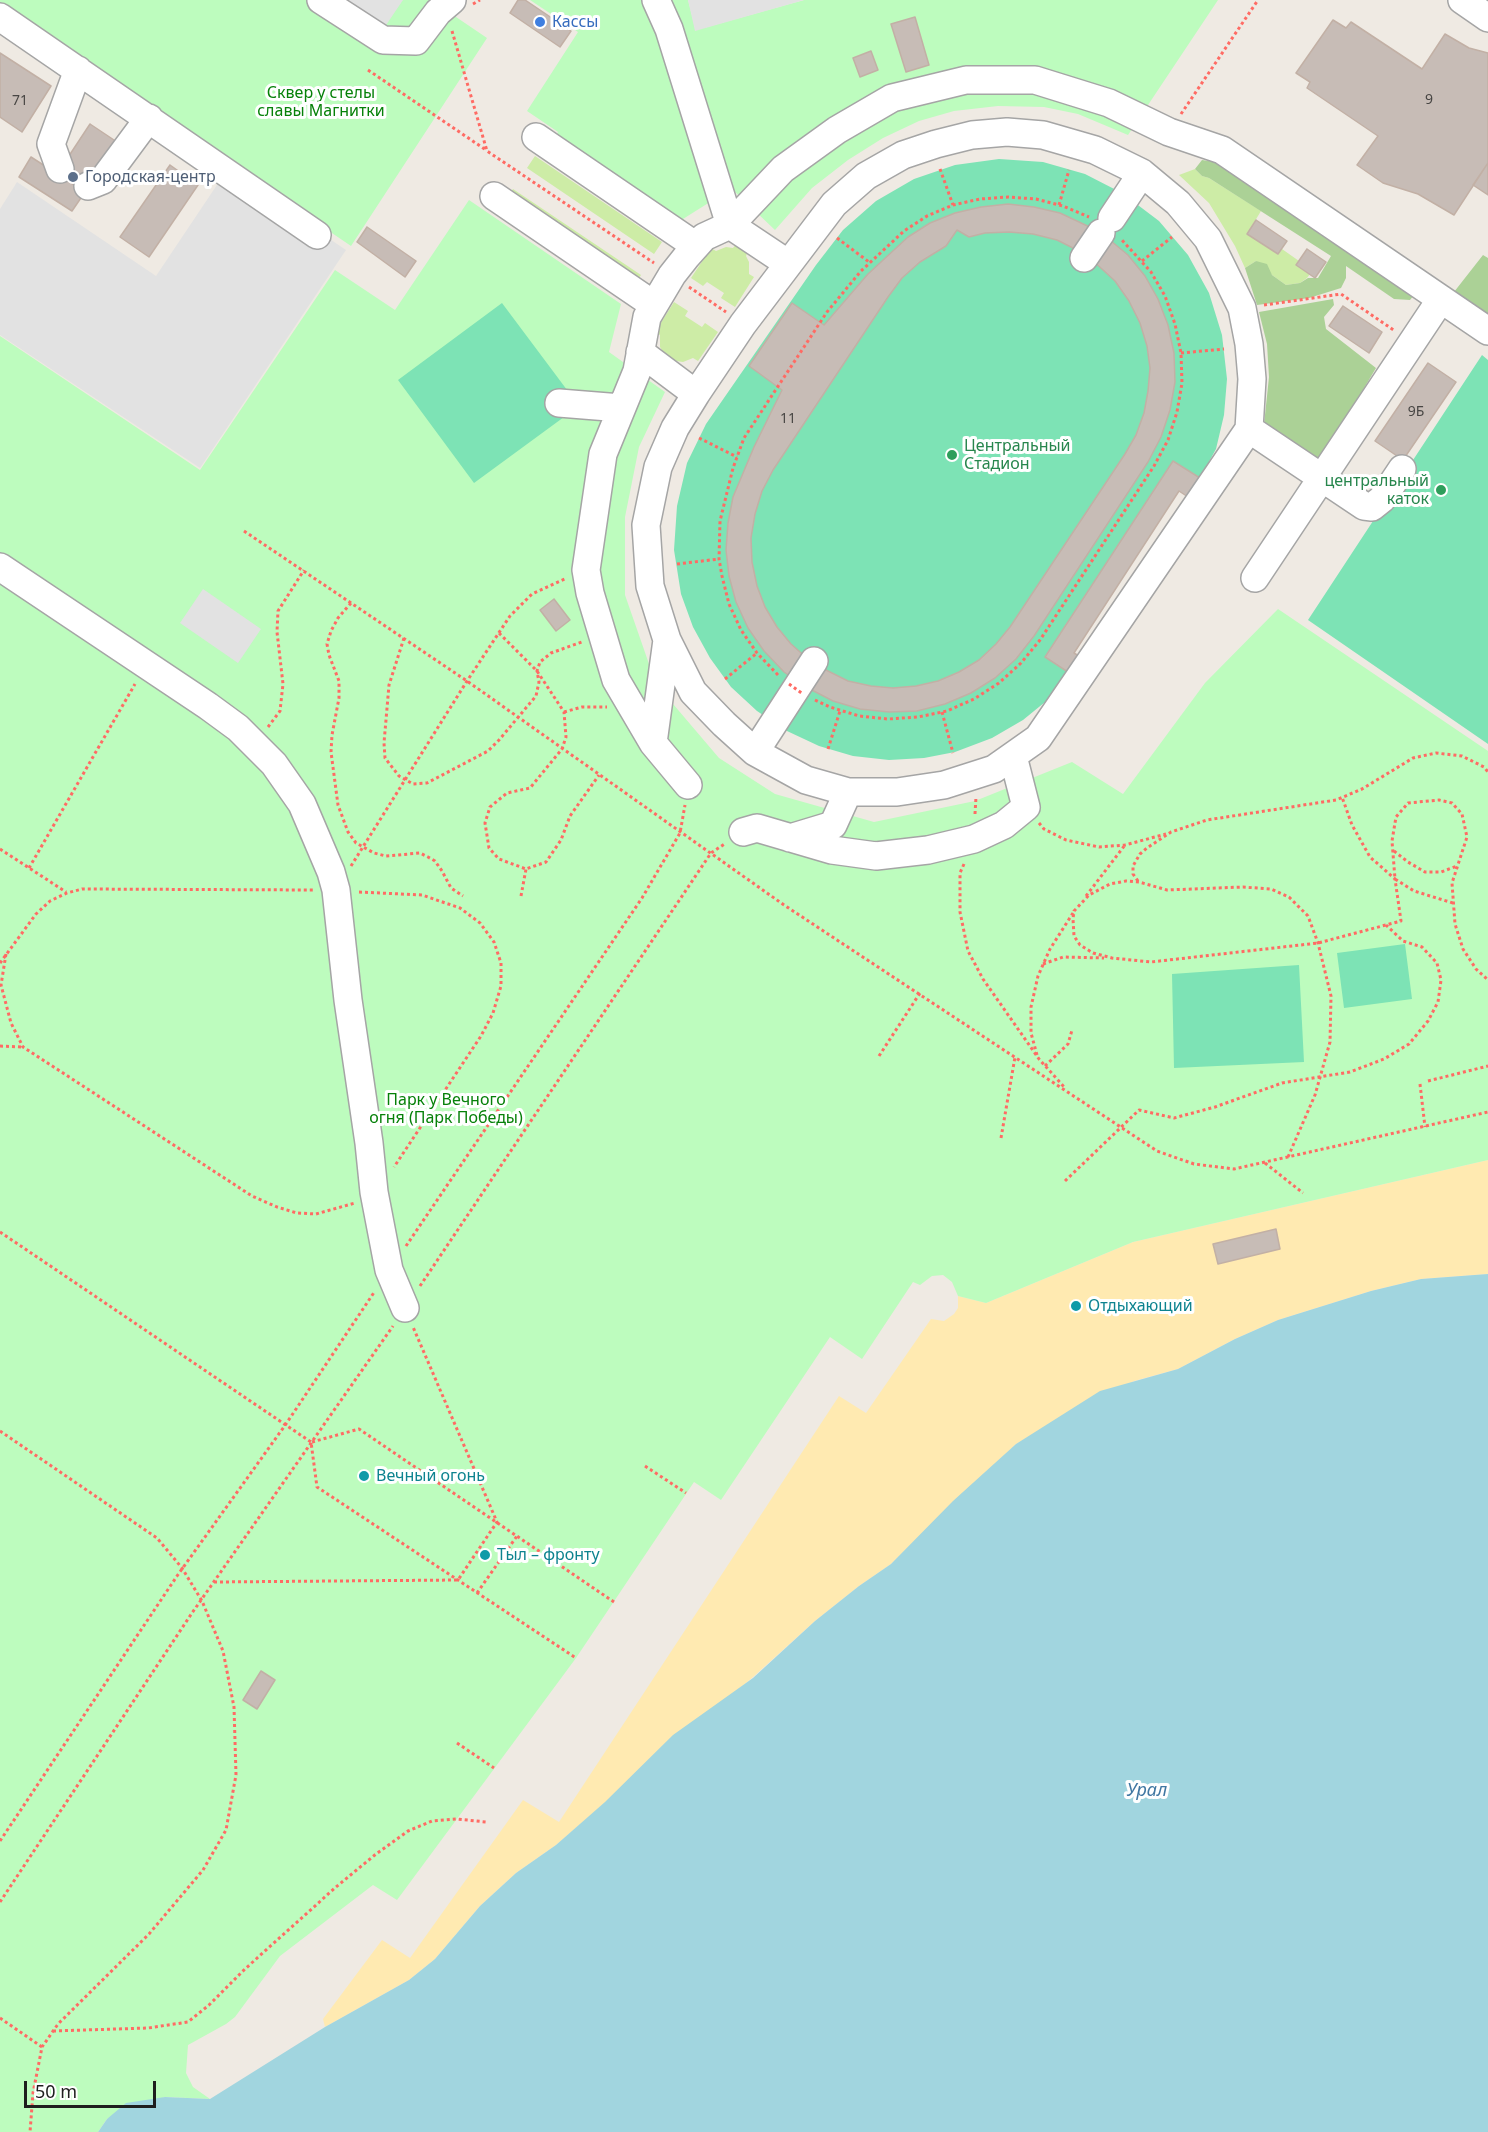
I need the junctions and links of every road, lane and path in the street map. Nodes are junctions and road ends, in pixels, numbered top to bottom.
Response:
1 (321, 0) edge
2 (656, 0) edge
3 (1258, 0) edge
4 (1462, 0) edge
5 (444, 10) edge
6 (0, 16) edge
7 (1488, 18) edge
8 (78, 70) junction
9 (368, 70) dead end
10 (149, 118) junction
11 (1169, 132) junction
12 (536, 137) dead end
13 (487, 151) junction
14 (60, 169) dead end
15 (940, 169) dead end
16 (1069, 170) dead end
17 (1142, 173) junction
18 (88, 186) dead end
19 (494, 196) dead end
20 (953, 205) junction
21 (1059, 205) junction
22 (730, 225) junction
23 (1107, 228) junction
24 (317, 234) dead end
25 (1172, 237) dead end
26 (837, 238) dead end
27 (696, 246) junction
28 (1084, 258) dead end
29 (1142, 261) junction
30 (869, 262) junction
31 (787, 263) junction
32 (672, 275) junction
33 (1441, 299) junction
34 (654, 305) junction
35 (1242, 308) junction
36 (743, 324) junction
37 (1488, 331) edge
38 (1411, 341) junction
39 (1224, 349) dead end
40 (640, 352) junction
41 (1181, 353) junction
42 (696, 393) junction
43 (559, 403) dead end
44 (621, 408) junction
45 (1249, 429) junction
46 (699, 438) dead end
47 (737, 457) junction
48 (1402, 469) dead end
49 (1321, 477) junction
50 (244, 531) dead end
51 (719, 559) junction
52 (677, 564) dead end
53 (0, 567) edge
54 (304, 570) junction
55 (586, 570) junction
56 (1255, 578) dead end
57 (351, 602) junction
58 (499, 633) junction
59 (603, 634) junction
60 (404, 638) junction
61 (667, 640) junction
62 (757, 653) junction
63 (814, 661) dead end
64 (147, 664) junction
65 (537, 671) junction
66 (725, 679) dead end
67 (467, 681) junction
68 (628, 701) junction
69 (840, 710) junction
70 (564, 712) junction
71 (942, 712) junction
72 (517, 717) junction
73 (253, 743) junction
74 (653, 743) junction
75 (562, 749) junction
76 (828, 749) dead end
77 (755, 752) junction
78 (953, 753) dead end
79 (1012, 756) junction
80 (1488, 772) edge
81 (978, 774) junction
82 (599, 775) junction
83 (405, 780) junction
84 (688, 785) joint
85 (848, 792) junction
86 (1342, 797) junction
87 (1026, 807) junction
88 (743, 832) joint
89 (1171, 832) junction
90 (680, 833) junction
91 (790, 838) junction
92 (974, 839) junction
93 (1125, 845) junction
94 (363, 848) junction
95 (0, 849) edge
96 (1393, 849) junction
97 (711, 853) junction
98 (1458, 865) junction
99 (29, 868) junction
100 (526, 869) junction
101 (1395, 879) junction
102 (1138, 882) junction
103 (336, 890) junction
104 (67, 893) junction
105 (463, 896) dead end
106 (521, 896) dead end
107 (1453, 903) junction
108 (1074, 911) junction
109 (1386, 926) junction
110 (1318, 943) junction
111 (6, 954) junction
112 (1112, 958) junction
113 (0, 963) edge
114 (1042, 964) junction
115 (1488, 980) edge
116 (920, 993) junction
117 (1072, 1030) dead end
118 (0, 1046) edge
119 (23, 1047) junction
120 (879, 1056) dead end
121 (1015, 1056) junction
122 (1039, 1059) junction
123 (1045, 1066) junction
124 (1488, 1066) edge
125 (1320, 1077) junction
126 (1428, 1081) dead end
127 (1420, 1084) dead end
128 (1071, 1094) junction
129 (1488, 1112) edge
130 (1120, 1127) junction
131 (1425, 1127) junction
132 (1001, 1138) dead end
133 (1288, 1157) junction
134 (1265, 1163) junction
135 (1065, 1181) dead end
136 (374, 1192) junction
137 (1303, 1193) dead end
138 (0, 1232) edge
139 (389, 1270) junction
140 (405, 1308) junction
141 (286, 1424) junction
142 (0, 1431) edge
143 (310, 1442) junction
144 (645, 1466) dead end
145 (687, 1493) dead end
146 (497, 1522) junction
147 (517, 1536) junction
148 (182, 1568) junction
149 (458, 1580) junction
150 (214, 1582) junction
151 (477, 1593) junction
152 (202, 1600) junction
153 (614, 1602) dead end
154 (576, 1658) dead end
155 (457, 1743) dead end
156 (494, 1768) dead end
157 (486, 1822) dead end
158 (0, 1841) edge
159 (0, 1902) edge
160 (0, 2018) edge
161 (53, 2031) junction
162 (42, 2047) junction
163 (30, 2132) edge

1 - 5 lane
2 - 22 lane
3 - 11 path
4 - 7 lane
5 - 13 path
6 - 8 lane
8 - 10 lane
8 - 14 lane
9 - 13 path
10 - 18 lane
10 - 24 lane
11 - 22 lane
11 - 33 lane
12 - 27 lane
13 - 32 path
15 - 20 path
16 - 21 path
17 - 23 lane
17 - 31 lane
17 - 35 lane
19 - 34 lane
20 - 21 path
20 - 30 path
21 - 23 path
22 - 27 lane
22 - 31 lane
23 - 28 lane
23 - 29 path
25 - 29 path
26 - 30 path
27 - 32 lane
29 - 41 path
30 - 47 path
31 - 36 lane
32 - 34 lane
32 - 36 path
33 - 37 lane
33 - 38 lane
34 - 40 lane
35 - 38 path
35 - 45 lane
36 - 42 lane
38 - 49 lane
39 - 41 path
40 - 42 lane
40 - 44 lane
41 - 71 path
42 - 61 lane
43 - 44 lane
44 - 55 lane
45 - 49 lane
45 - 79 lane
46 - 47 path
47 - 51 path
48 - 49 lane
49 - 56 lane
50 - 54 path
51 - 52 path
51 - 62 path
53 - 64 lane
54 - 57 path
54 - 73 path
55 - 58 path
55 - 59 lane
57 - 60 path
57 - 94 path
58 - 65 path
58 - 67 path
59 - 65 path
59 - 68 lane
60 - 67 path
60 - 83 path
61 - 74 lane
61 - 77 lane
62 - 66 path
62 - 69 path, bridge
63 - 77 lane
64 - 73 lane
64 - 99 path
65 - 70 path
65 - 72 path
67 - 72 path
67 - 83 path
68 - 70 path
68 - 74 lane
69 - 71 path
69 - 76 path
70 - 75 path
71 - 78 path
72 - 75 path
72 - 83 path
73 - 103 lane
74 - 84 lane
75 - 82 path
75 - 100 path
77 - 85 lane
79 - 81 lane
79 - 87 lane
80 - 86 path
81 - 85 lane
81 - 92 path
82 - 90 path
82 - 100 path
83 - 94 path
84 - 90 path
85 - 91 lane
86 - 89 path
86 - 101 path
87 - 92 lane
87 - 93 path
88 - 91 lane
88 - 97 path
89 - 93 path
89 - 102 path
90 - 97 path
90 - 139 path
91 - 92 lane
92 - 122 path
93 - 108 path
94 - 103 path
94 - 105 path
95 - 99 path
96 - 98 path
96 - 98 path
96 - 101 path
97 - 116 path
97 - 140 path
98 - 107 path
99 - 104 path
100 - 106 path
101 - 107 path
101 - 109 path
102 - 108 path
102 - 110 path
103 - 104 path
103 - 136 lane
103 - 136 path
104 - 111 path
107 - 115 path
108 - 112 path
108 - 114 path
109 - 110 path
109 - 125 path
110 - 112 path
110 - 125 path
111 - 113 path
111 - 119 path
112 - 114 path
114 - 122 path
116 - 120 path
116 - 121 path
117 - 123 path
118 - 119 path
119 - 136 path
121 - 128 path
121 - 132 path
122 - 123 path
123 - 128 path
124 - 126 path
125 - 130 path
125 - 133 path
127 - 131 path
128 - 130 path
129 - 131 path
130 - 134 path
130 - 135 path
131 - 133 path
133 - 134 path
134 - 137 path
136 - 139 lane
138 - 141 path
139 - 140 lane
139 - 141 path
140 - 143 path
140 - 146 path
141 - 143 path
141 - 148 path
142 - 148 path
143 - 146 path
143 - 149 path
143 - 150 path
144 - 145 path
146 - 147 path
146 - 149 path
147 - 151 path
147 - 153 path
148 - 152 path
148 - 158 path
149 - 150 path
149 - 151 path
150 - 152 path
151 - 154 path
152 - 159 path
152 - 161 path
155 - 156 path
157 - 161 path
160 - 162 path
161 - 162 path
162 - 163 path

